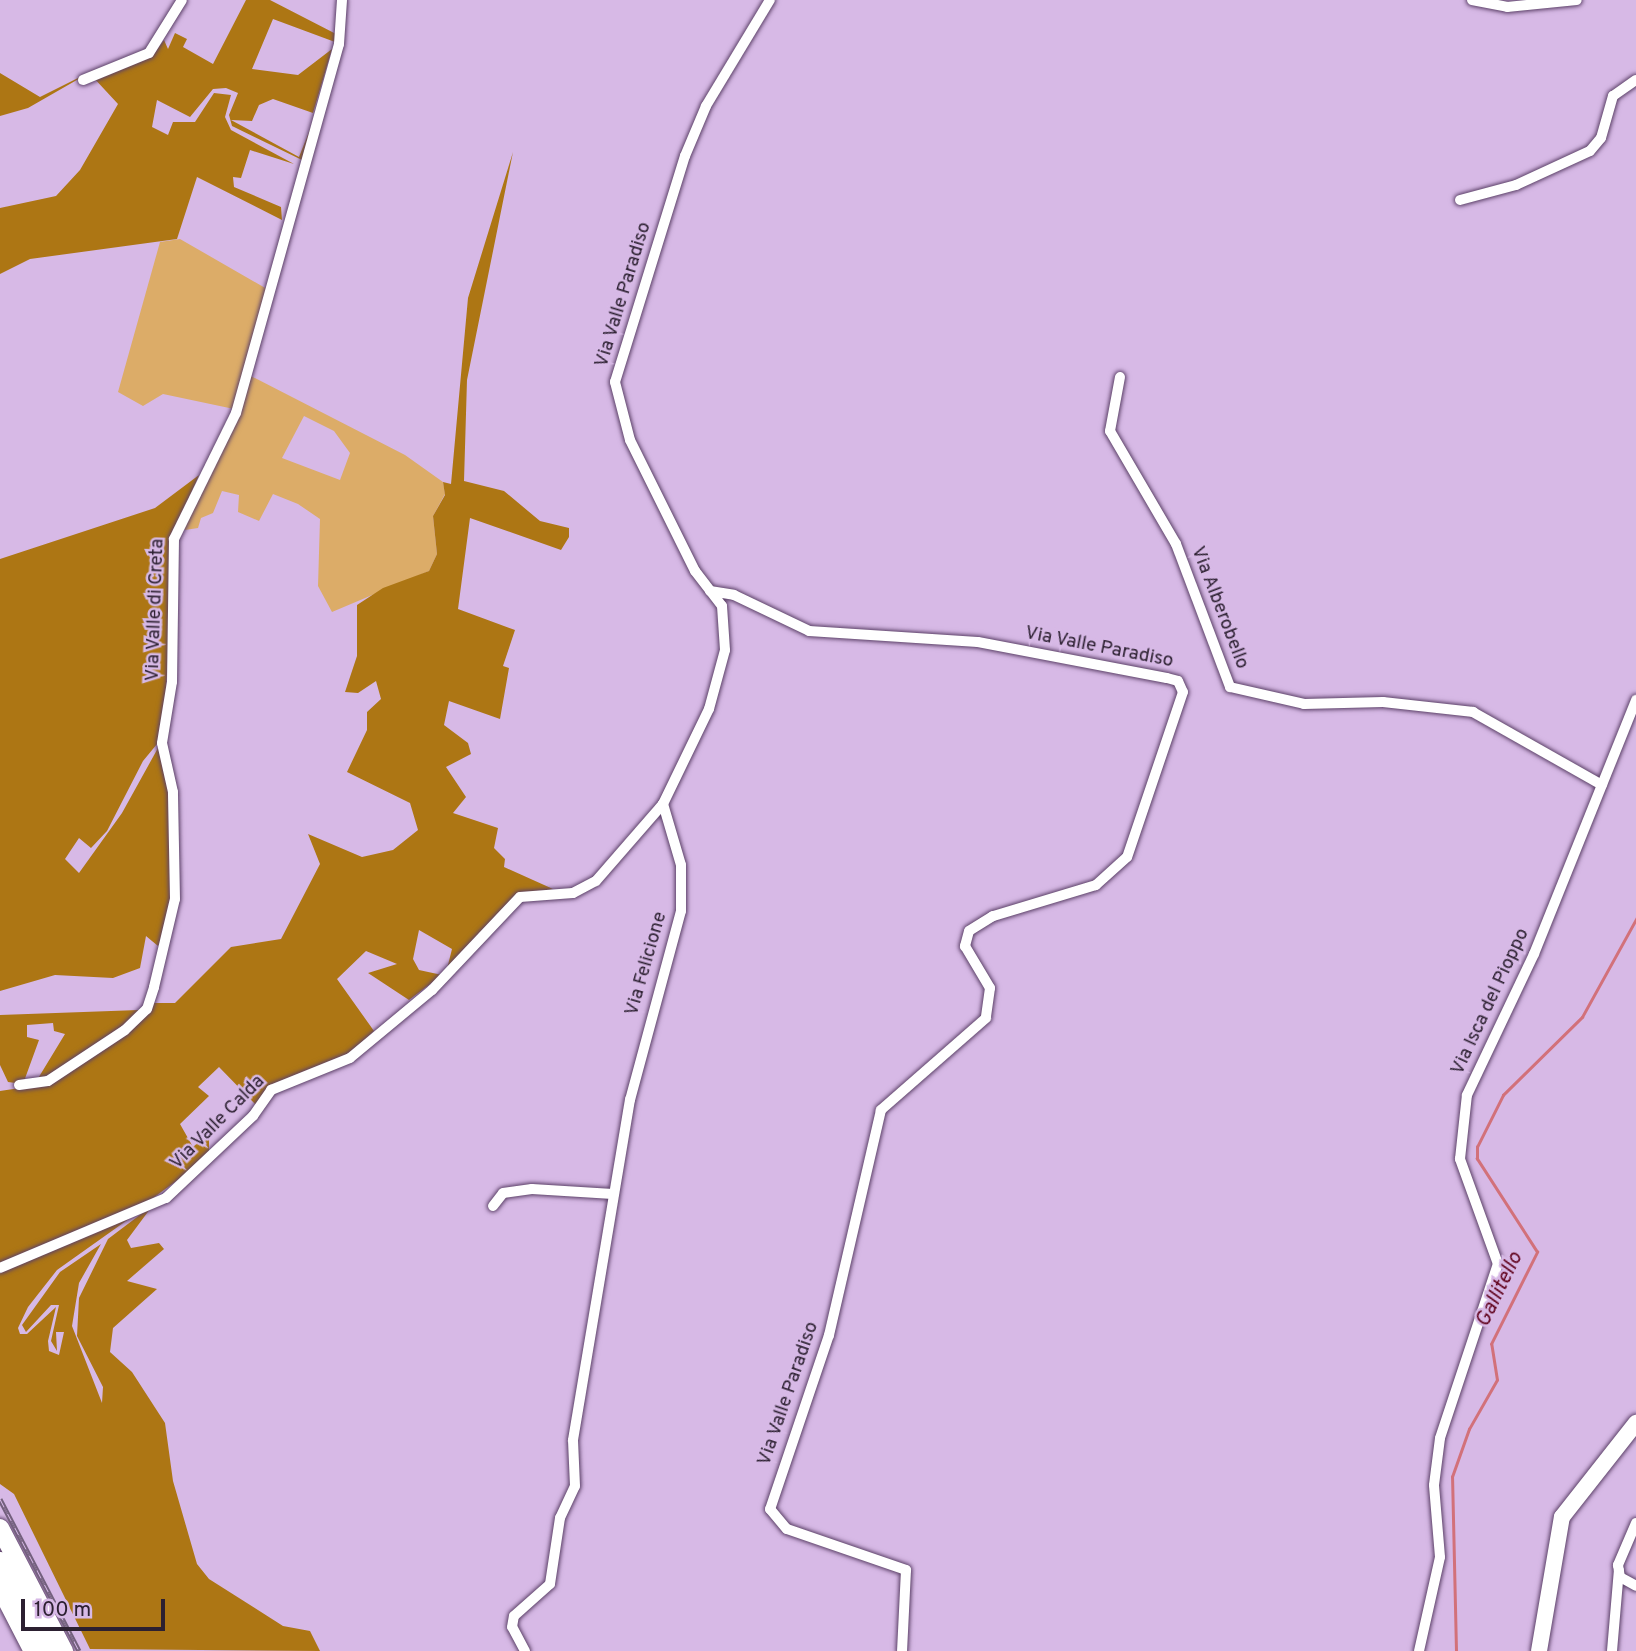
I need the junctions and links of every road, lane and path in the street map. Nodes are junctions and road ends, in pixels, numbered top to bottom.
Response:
1 (182, 0) edge
2 (342, 0) edge
3 (770, 0) edge
4 (1472, 0) edge
5 (1577, 0) edge
6 (83, 80) dead end
7 (1636, 80) edge
8 (1460, 200) dead end
9 (1120, 377) dead end
10 (710, 591) junction
11 (1636, 700) edge
12 (1602, 785) junction
13 (663, 804) junction
14 (19, 1085) dead end
15 (613, 1194) junction
16 (493, 1206) dead end
17 (0, 1268) edge
18 (1636, 1423) edge
19 (1636, 1523) edge
20 (0, 1528) edge
21 (0, 1561) edge
22 (1619, 1570) junction
23 (0, 1586) edge
24 (1636, 1586) edge
25 (36, 1651) edge
26 (52, 1651) edge
27 (64, 1651) edge
28 (525, 1651) edge
29 (902, 1651) edge
30 (1419, 1651) edge
31 (1539, 1651) edge
32 (1612, 1651) edge

1 - 6 street
2 - 14 street, Via Valle di Creta
3 - 10 street, Via Valle Paradiso
4 - 5 street
7 - 8 street
9 - 12 street, Via Alberobello
10 - 13 street
10 - 29 street, Via Valle Paradiso
11 - 12 street, Via Isca del Pioppo
12 - 30 street, Via Isca del Pioppo
13 - 15 street, Via Felicione
13 - 17 street, Via Valle Calda
15 - 16 street
15 - 28 street, Via Felicione
18 - 31 street
19 - 22 street
20 - 27 main road
21 - 26 highway
22 - 24 street
22 - 32 street
23 - 25 highway

